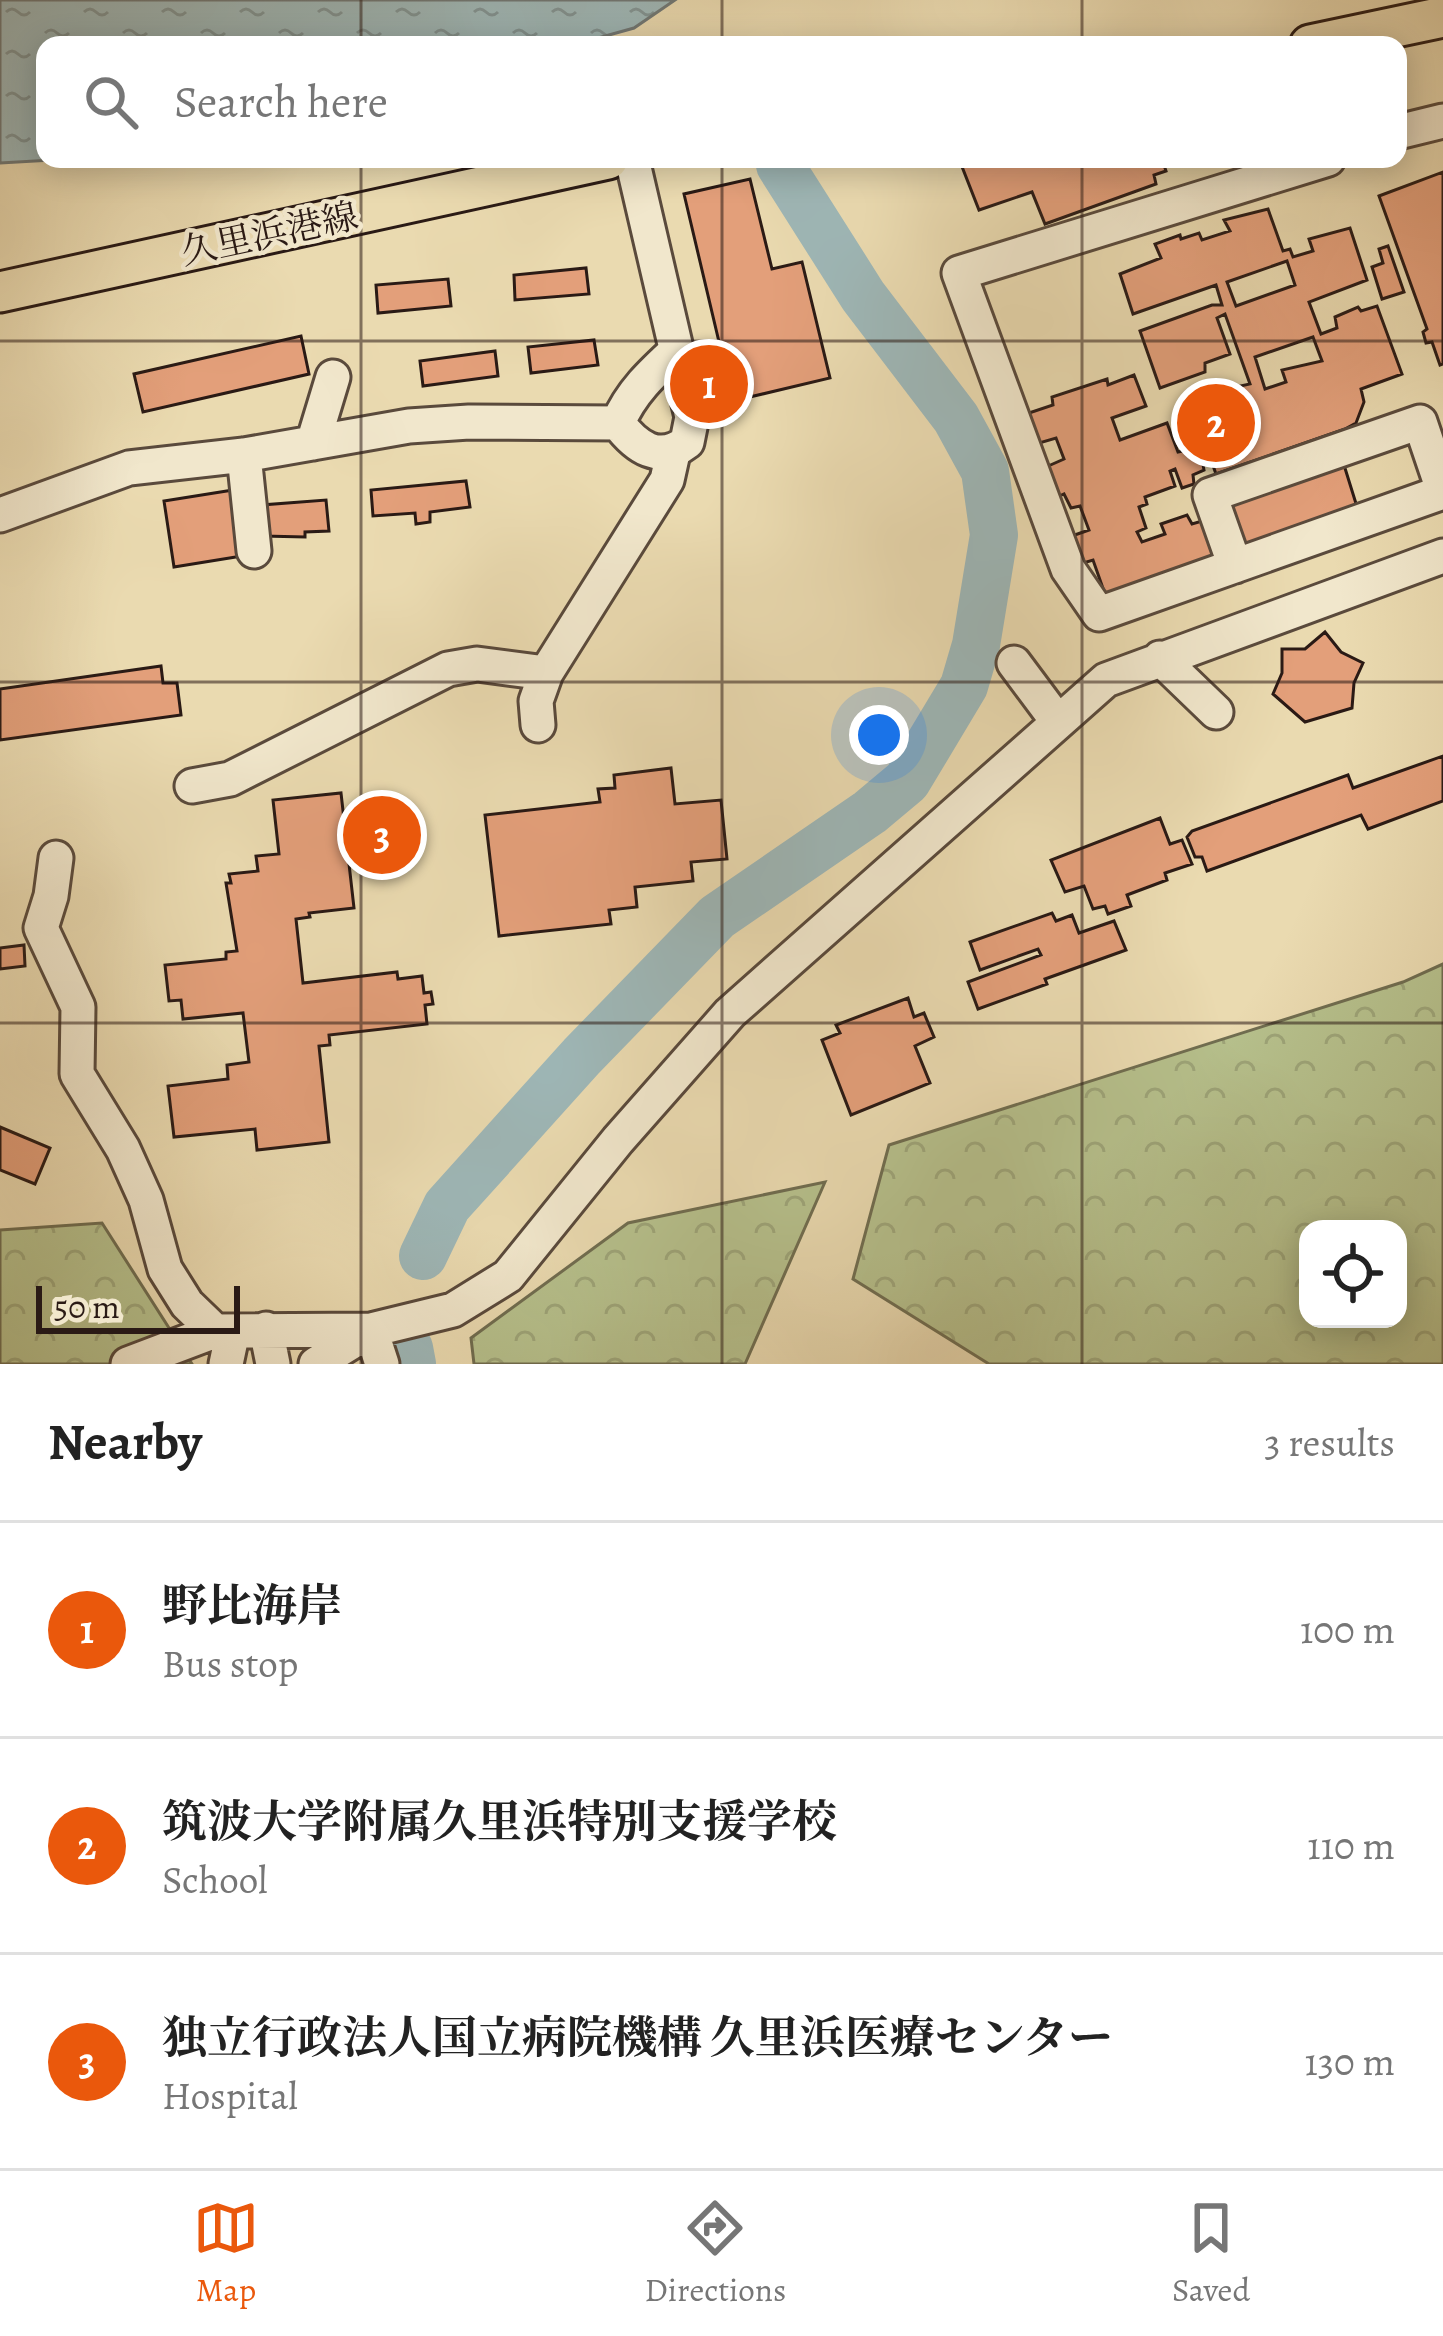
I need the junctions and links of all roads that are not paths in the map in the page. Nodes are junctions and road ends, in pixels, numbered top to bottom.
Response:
1 (1443, 17) edge
2 (1353, 36) edge
3 (1443, 122) edge
4 (1407, 131) edge
5 (567, 168) edge
6 (634, 168) edge
7 (1299, 168) edge
8 (0, 292) edge
9 (677, 350) junction
10 (333, 377) dead end
11 (618, 423) junction
12 (313, 443) junction
13 (673, 453) junction
14 (244, 455) junction
15 (1443, 491) edge
16 (0, 515) edge
17 (254, 551) dead end
18 (1443, 556) edge
19 (1235, 566) junction
20 (1160, 658) junction
21 (1014, 663) dead end
22 (546, 673) junction
23 (1216, 712) dead end
24 (1058, 722) junction
25 (538, 724) dead end
26 (192, 786) dead end
27 (56, 858) dead end
28 (371, 1330) junction
29 (235, 1339) edge
30 (128, 1364) edge
31 (273, 1364) edge
32 (316, 1364) edge
33 (382, 1364) edge

1 - 2 main road
3 - 4 street
5 - 8 main road, 久里浜港線
6 - 9 street
7 - 19 street
9 - 11 street
9 - 13 street
10 - 12 street
11 - 12 street
11 - 13 street
12 - 14 street
13 - 22 street
14 - 16 street
14 - 17 street
15 - 19 street
15 - 19 street
18 - 20 street
20 - 23 street
20 - 24 street
21 - 24 street
22 - 25 street
22 - 26 street
24 - 28 street
27 - 29 street
28 - 29 street
28 - 32 street
28 - 33 street
29 - 30 street
29 - 31 street

